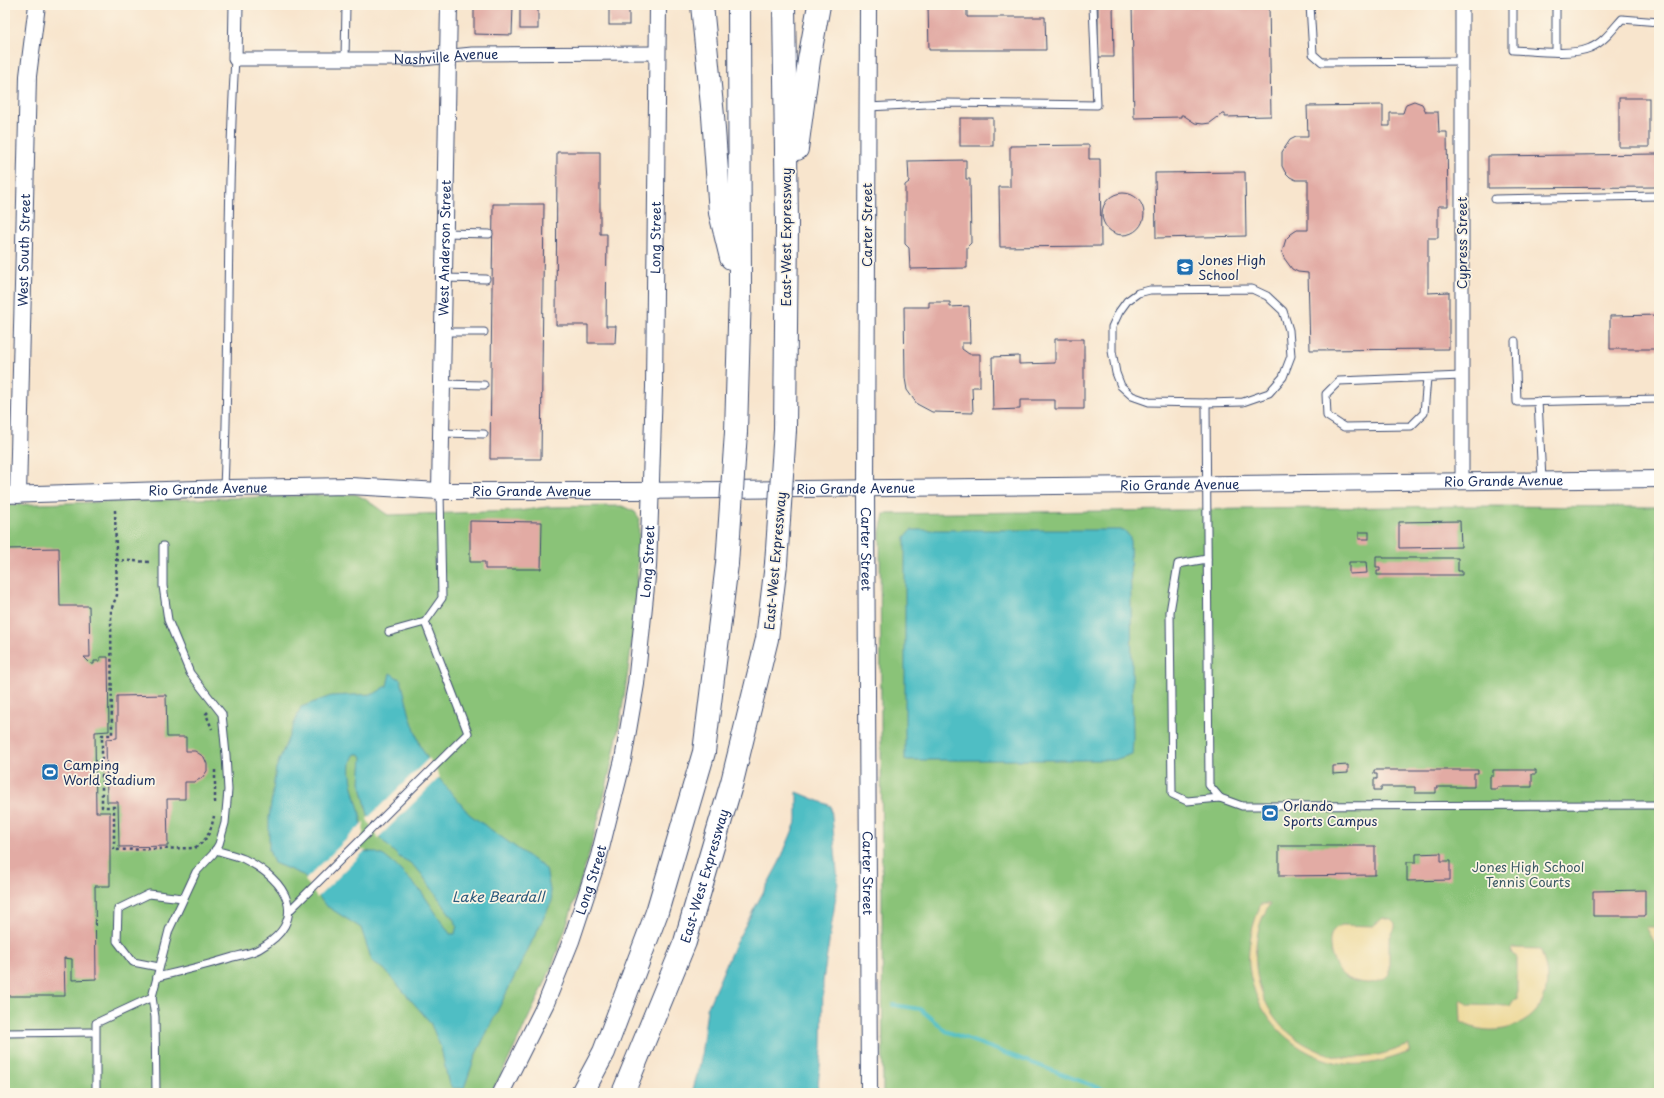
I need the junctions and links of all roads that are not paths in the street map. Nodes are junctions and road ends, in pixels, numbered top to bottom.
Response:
1 (37, 5) edge
2 (236, 5) edge
3 (346, 5) edge
4 (449, 5) edge
5 (658, 5) edge
6 (702, 5) edge
7 (739, 5) edge
8 (784, 5) edge
9 (820, 5) edge
10 (868, 5) edge
11 (1093, 5) edge
12 (1310, 5) edge
13 (1462, 5) edge
14 (1512, 5) edge
15 (1556, 5) edge
16 (1659, 22) edge
17 (1556, 52) junction
18 (656, 53) junction
19 (449, 56) junction
20 (235, 59) junction
21 (345, 59) junction
22 (1462, 61) junction
23 (868, 107) junction
24 (1659, 196) edge
25 (1495, 199) dead end
26 (787, 224) junction
27 (445, 233) junction
28 (489, 234) dead end
29 (444, 278) junction
30 (486, 279) dead end
31 (740, 290) junction
32 (443, 332) junction
33 (484, 332) dead end
34 (1515, 341) dead end
35 (1462, 376) junction
36 (1427, 378) junction
37 (442, 384) junction
38 (484, 385) dead end
39 (1659, 399) edge
40 (1538, 401) junction
41 (1206, 403) junction
42 (441, 433) junction
43 (484, 434) dead end
44 (1659, 479) edge
45 (1462, 480) junction
46 (1542, 480) junction
47 (1206, 484) junction
48 (224, 488) junction
49 (866, 489) junction
50 (650, 490) junction
51 (440, 491) junction
52 (11, 495) edge
53 (163, 546) dead end
54 (1207, 559) junction
55 (425, 622) junction
56 (389, 632) dead end
57 (1220, 798) junction
58 (1659, 805) edge
59 (215, 850) junction
60 (183, 898) junction
61 (289, 911) junction
62 (159, 967) junction
63 (157, 977) junction
64 (152, 997) junction
65 (95, 1032) junction
66 (5, 1033) edge
67 (96, 1093) edge
68 (156, 1093) edge
69 (501, 1093) edge
70 (582, 1093) edge
71 (623, 1093) edge
72 (869, 1093) edge

1 - 52 street, West South Street
2 - 20 street
3 - 21 lane
4 - 19 street, West Anderson Street
5 - 18 street, Long Street
6 - 31 highway
7 - 31 highway
8 - 26 highway, East-West Expressway
9 - 26 highway
10 - 23 street, Carter Street
11 - 23 lane
12 - 22 lane
13 - 22 street, Cypress Street
14 - 17 lane
15 - 17 lane
16 - 17 lane
18 - 19 street, Nashville Avenue
18 - 50 street, Long Street
19 - 21 street, Nashville Avenue
19 - 27 street, West Anderson Street
20 - 21 street, Nashville Avenue
20 - 48 lane
22 - 35 street, Cypress Street
23 - 49 street, Carter Street
24 - 25 lane
26 - 71 highway, East-West Expressway, bridge
27 - 28 lane
27 - 29 street, West Anderson Street
29 - 30 lane
29 - 32 street, West Anderson Street
31 - 70 highway, bridge
32 - 33 lane
32 - 37 street, West Anderson Street
34 - 40 lane
35 - 36 lane
35 - 45 street, Cypress Street
36 - 36 lane
37 - 38 lane
37 - 42 street, West Anderson Street
39 - 40 lane
40 - 46 lane
41 - 41 lane
41 - 47 lane
42 - 43 lane
42 - 51 street, West Anderson Street
44 - 46 street, Rio Grande Avenue
45 - 46 street, Rio Grande Avenue
45 - 47 street, Rio Grande Avenue
47 - 49 street, Rio Grande Avenue
47 - 54 lane
48 - 51 street, Rio Grande Avenue
48 - 52 street, Rio Grande Avenue
49 - 50 street, Rio Grande Avenue
49 - 72 street, Carter Street
50 - 51 street, Rio Grande Avenue
50 - 69 street, Long Street
51 - 55 lane
53 - 59 lane
54 - 57 lane
54 - 57 lane
55 - 56 lane
55 - 61 lane
57 - 58 lane
59 - 60 lane
59 - 61 lane
60 - 62 lane
60 - 62 lane
61 - 63 lane
62 - 63 lane
63 - 64 lane
64 - 65 lane
64 - 68 lane
65 - 66 lane
65 - 67 lane

